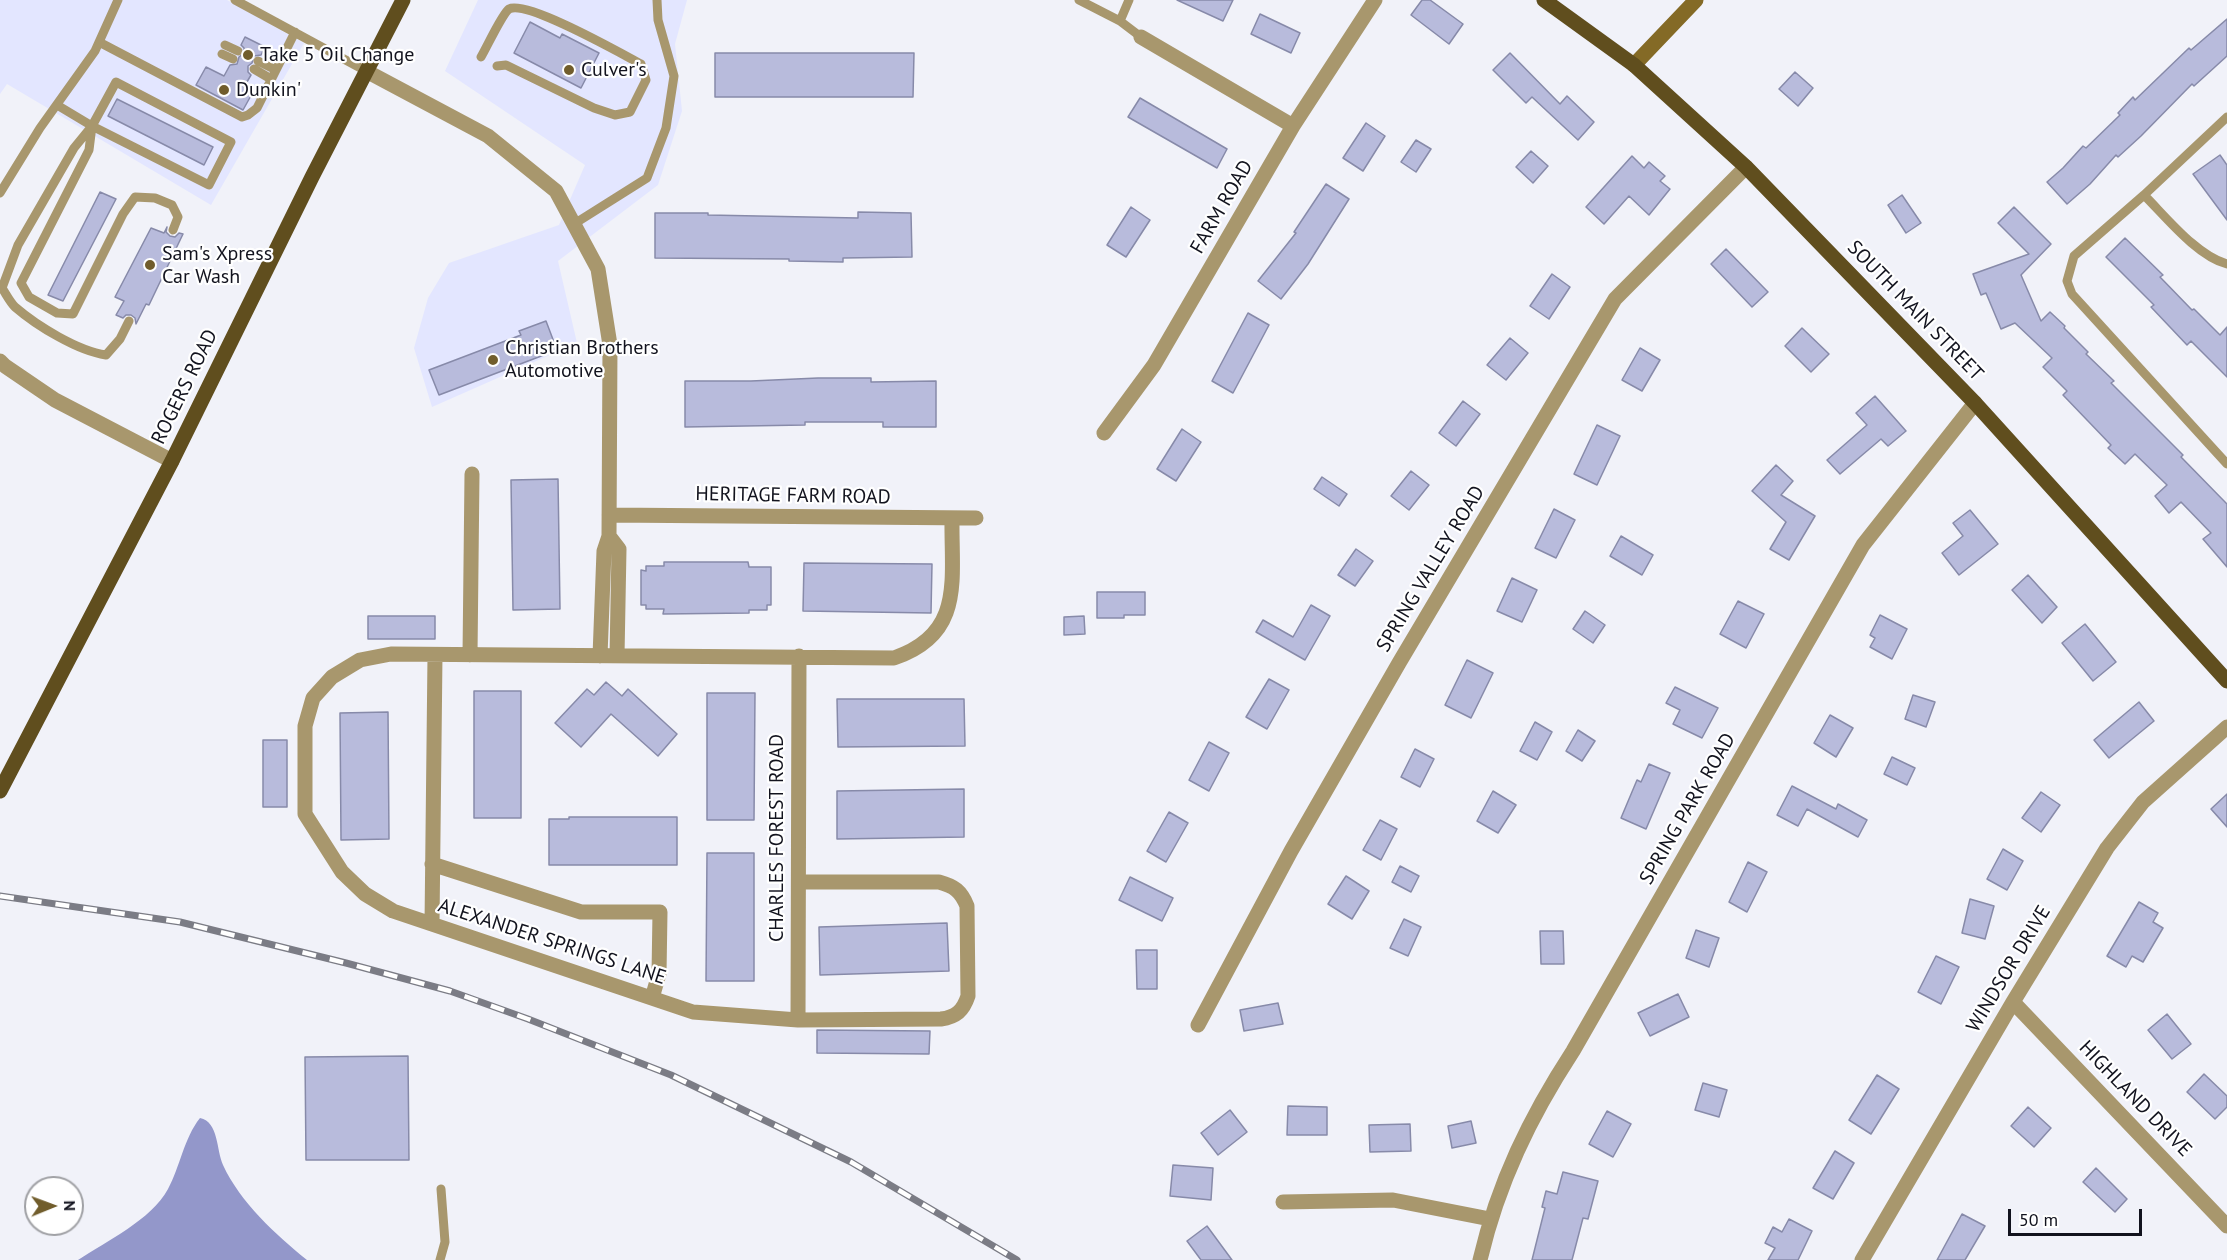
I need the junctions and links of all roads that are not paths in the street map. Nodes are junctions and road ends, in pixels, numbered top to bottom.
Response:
1 (118, 0) edge
2 (235, 0) edge
3 (403, 0) edge
4 (657, 0) edge
5 (1079, 0) edge
6 (1129, 0) edge
7 (1544, 0) edge
8 (1696, 0) edge
9 (1370, 2) edge
10 (1120, 21) junction
11 (295, 33) junction
12 (1141, 37) joint
13 (99, 42) junction
14 (224, 49) dead end
15 (235, 55) dead end
16 (482, 57) dead end
17 (1634, 65) junction
18 (497, 66) dead end
19 (276, 70) junction
20 (366, 71) junction
21 (271, 79) junction
22 (57, 105) junction
23 (2227, 117) edge
24 (92, 126) junction
25 (1293, 126) junction
26 (1746, 167) junction
27 (0, 193) edge
28 (2144, 195) junction
29 (574, 225) junction
30 (173, 230) dead end
31 (2227, 264) edge
32 (129, 321) dead end
33 (0, 361) edge
34 (1975, 403) junction
35 (1104, 433) dead end
36 (172, 461) junction
37 (2227, 465) edge
38 (472, 474) dead end
39 (609, 515) junction
40 (952, 518) junction
41 (976, 518) dead end
42 (609, 536) junction
43 (435, 655) junction
44 (470, 655) junction
45 (600, 656) junction
46 (617, 656) junction
47 (798, 656) junction
48 (2227, 681) edge
49 (2227, 727) edge
50 (0, 790) edge
51 (432, 864) junction
52 (799, 882) junction
53 (432, 924) junction
54 (652, 998) junction
55 (2013, 1002) junction
56 (798, 1020) junction
57 (1198, 1025) dead end
58 (441, 1189) dead end
59 (1283, 1202) dead end
60 (1490, 1219) junction
61 (2227, 1226) edge
62 (440, 1260) edge
63 (1480, 1260) edge
64 (1862, 1260) edge

1 - 13 lane
2 - 11 lane
3 - 20 main road, ROGERS ROAD
4 - 29 lane
5 - 10 lane
6 - 10 lane
7 - 17 main road, SOUTH MAIN STREET
8 - 17 street
9 - 25 street, FARM ROAD
10 - 12 lane
11 - 19 lane
11 - 20 lane
12 - 25 street
13 - 21 lane
13 - 22 lane
14 - 15 lane
16 - 18 lane
17 - 26 main road, SOUTH MAIN STREET
19 - 21 lane
19 - 21 lane
20 - 29 street
20 - 36 main road, ROGERS ROAD
22 - 24 lane
22 - 27 lane
23 - 28 lane
24 - 24 lane
24 - 30 lane
24 - 32 lane
25 - 35 street, FARM ROAD
26 - 34 main road, SOUTH MAIN STREET
26 - 57 street, SPRING VALLEY ROAD
28 - 31 lane
28 - 37 lane
29 - 39 street
33 - 36 street
34 - 48 main road, SOUTH MAIN STREET
34 - 60 street, SPRING PARK ROAD
36 - 50 main road, ROGERS ROAD
38 - 44 street
39 - 40 street, HERITAGE FARM ROAD
39 - 42 street
40 - 41 street, HERITAGE FARM ROAD
40 - 47 street, ALEXANDER SPRINGS LANE
42 - 45 street
42 - 46 street
43 - 44 street, ALEXANDER SPRINGS LANE
43 - 51 street
43 - 53 street, ALEXANDER SPRINGS LANE
44 - 45 street, ALEXANDER SPRINGS LANE
45 - 46 street, ALEXANDER SPRINGS LANE
46 - 47 street, ALEXANDER SPRINGS LANE
47 - 52 street, CHARLES FOREST ROAD
49 - 55 street, WINDSOR DRIVE
51 - 53 street
51 - 54 street
52 - 56 street, CHARLES FOREST ROAD
52 - 56 street, ALEXANDER SPRINGS LANE
53 - 54 street, ALEXANDER SPRINGS LANE
54 - 56 street, ALEXANDER SPRINGS LANE
55 - 61 street, HIGHLAND DRIVE
55 - 64 street, WINDSOR DRIVE
58 - 62 lane
59 - 60 street
60 - 63 street, SPRING PARK ROAD

